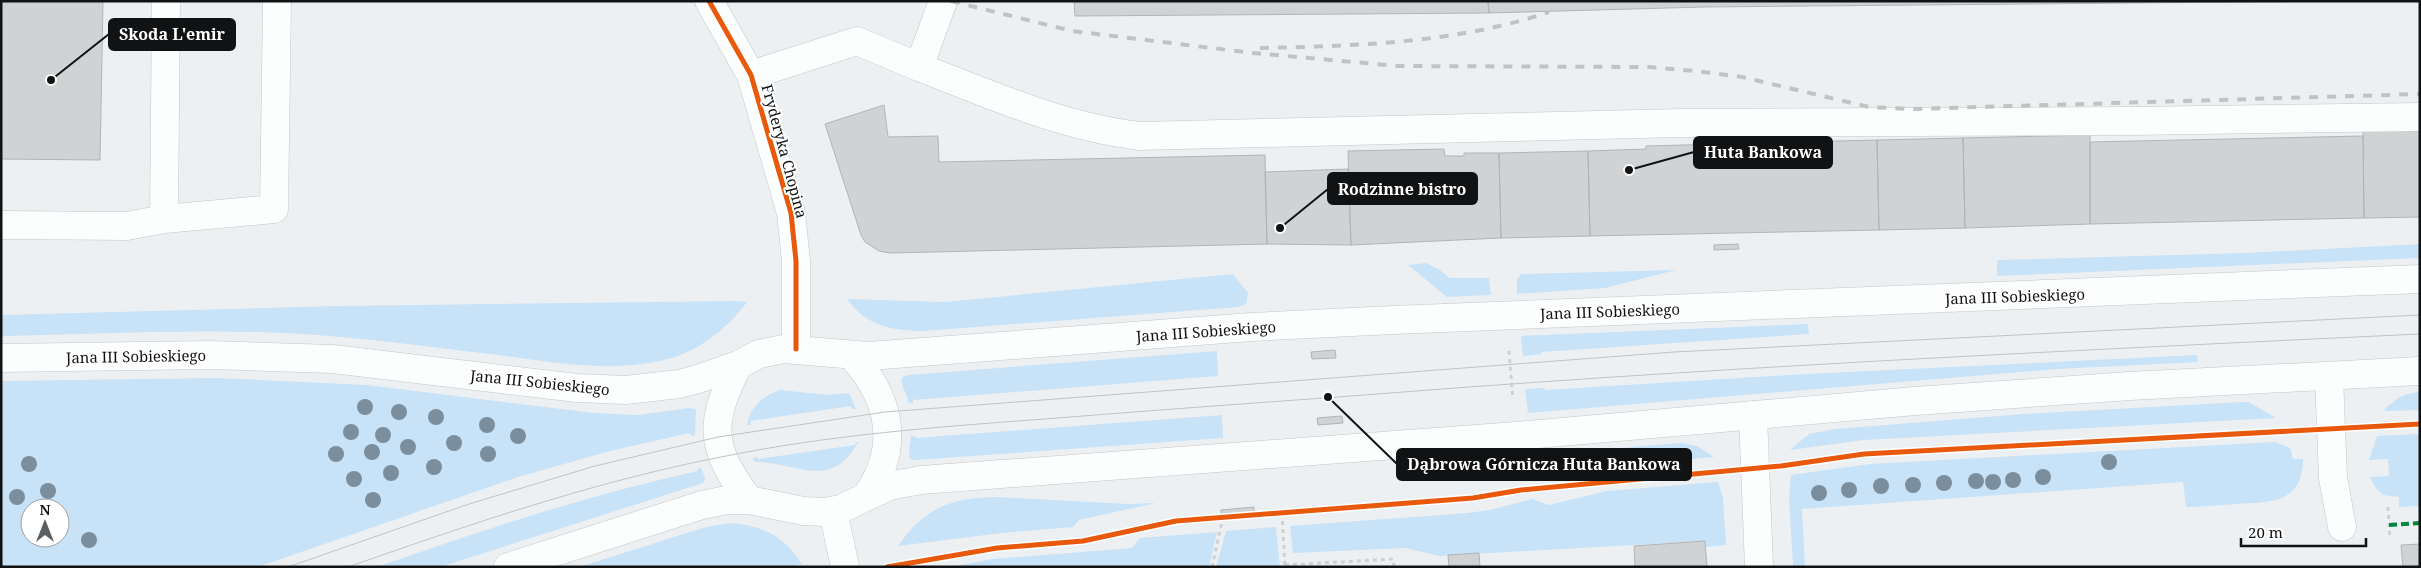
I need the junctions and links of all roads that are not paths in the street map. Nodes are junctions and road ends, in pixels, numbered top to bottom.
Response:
1 (166, 1) edge
2 (277, 1) edge
3 (709, 1) edge
4 (942, 1) edge
5 (919, 66) junction
6 (751, 75) junction
7 (2420, 117) edge
8 (164, 219) junction
9 (1, 225) edge
10 (2420, 279) edge
11 (796, 349) junction
12 (852, 356) junction
13 (1, 358) edge
14 (738, 365) junction
15 (2420, 371) edge
16 (2329, 377) junction
17 (1753, 415) junction
18 (867, 496) junction
19 (749, 500) junction
20 (832, 511) junction
21 (2342, 528) dead end
22 (508, 567) edge
23 (845, 567) edge
24 (1759, 567) edge

1 - 8 main road
2 - 8 main road
3 - 6 main road, Fryderyka Chopina
4 - 5 main road
5 - 6 main road
5 - 7 main road
6 - 11 main road, Fryderyka Chopina
8 - 9 main road
10 - 12 main road, Jana III Sobieskiego
11 - 12 main road, Jana III Sobieskiego
11 - 14 main road, Jana III Sobieskiego
12 - 18 main road
13 - 14 main road, Jana III Sobieskiego
14 - 19 main road
15 - 16 main road
16 - 17 main road
16 - 21 main road
17 - 18 main road
17 - 24 main road
18 - 20 main road
19 - 20 main road
19 - 22 main road
20 - 23 main road

